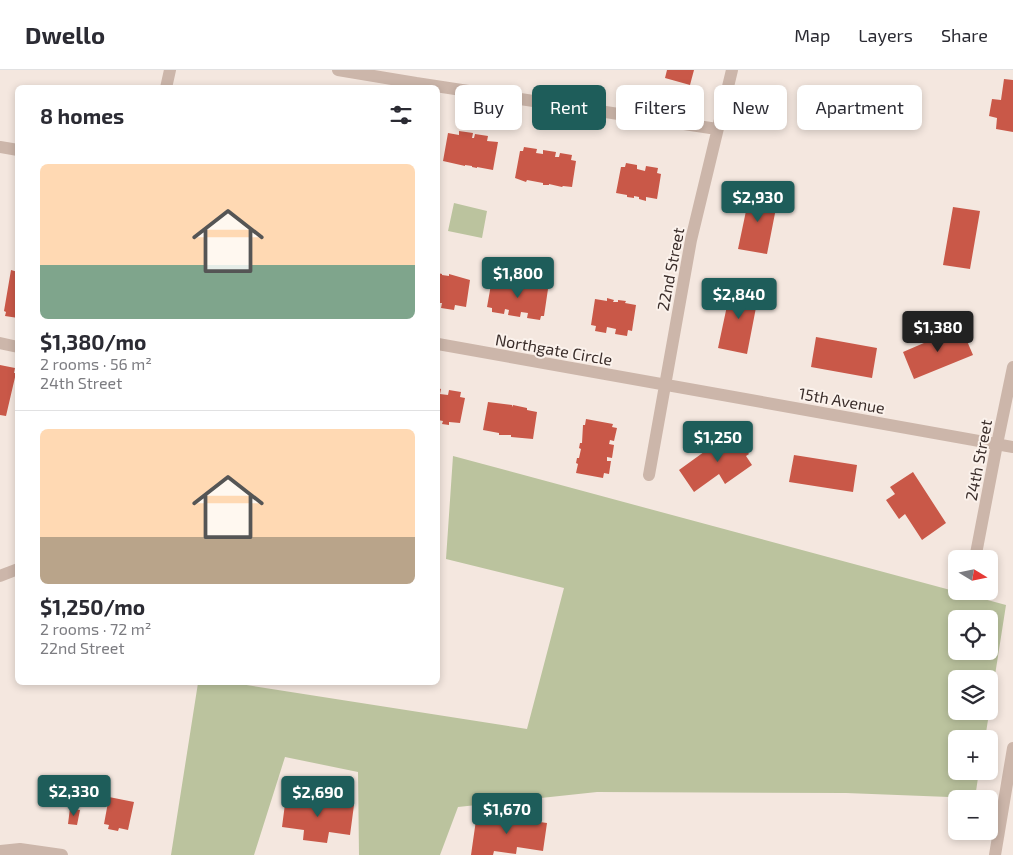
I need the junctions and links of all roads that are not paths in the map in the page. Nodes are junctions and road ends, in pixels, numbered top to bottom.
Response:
1 (170, 70) edge
2 (338, 70) edge
3 (732, 70) edge
4 (167, 85) edge
5 (416, 85) edge
6 (728, 85) edge
7 (440, 89) edge
8 (714, 129) edge
9 (717, 130) edge
10 (0, 146) edge
11 (15, 149) edge
12 (0, 343) edge
13 (440, 344) edge
14 (15, 346) edge
15 (1013, 367) edge
16 (665, 385) junction
17 (997, 444) junction
18 (1013, 447) edge
19 (649, 475) dead end
20 (978, 550) edge
21 (15, 571) edge
22 (0, 576) edge
23 (1013, 748) edge
24 (0, 851) edge
25 (62, 855) edge
26 (995, 855) edge

1 - 4 street
2 - 5 street
3 - 6 street, 22nd Street
7 - 8 street
9 - 16 street, 22nd Street
10 - 11 street
12 - 14 street
13 - 16 street, Northgate Circle
15 - 17 street, 24th Street
16 - 17 street, 15th Avenue
16 - 19 street, 22nd Street
17 - 18 street, 15th Avenue
17 - 20 street, 24th Street
21 - 22 street
23 - 26 street
24 - 25 street

